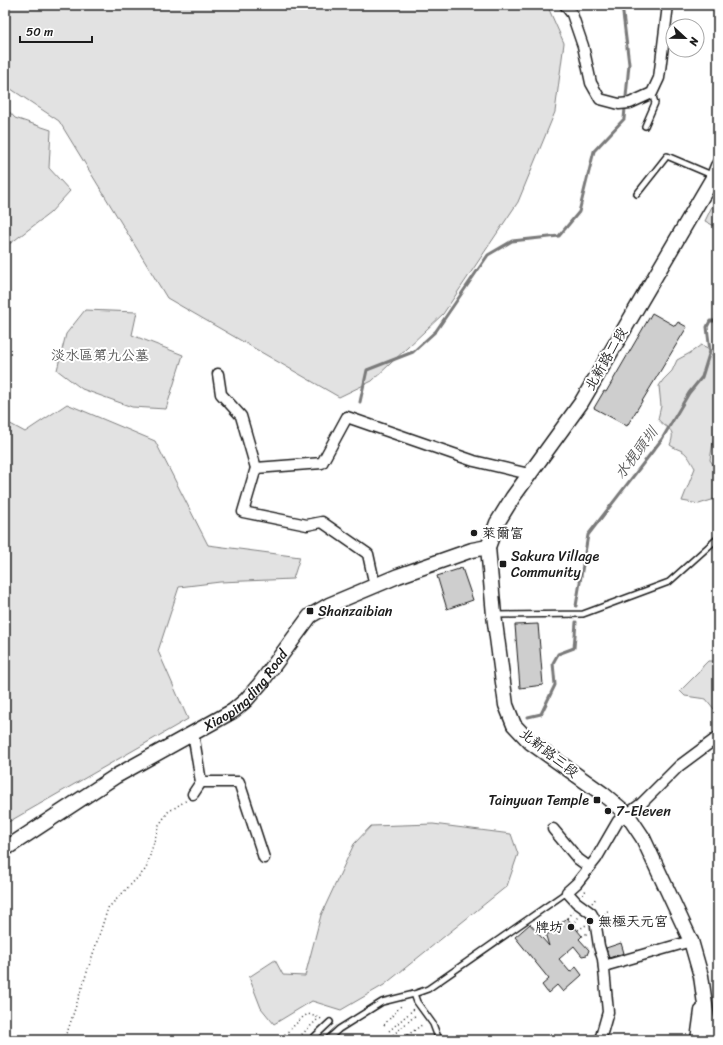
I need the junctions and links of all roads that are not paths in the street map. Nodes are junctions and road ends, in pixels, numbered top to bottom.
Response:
1 (566, 5) edge
2 (668, 5) edge
3 (652, 93) junction
4 (645, 126) dead end
5 (716, 171) edge
6 (637, 194) dead end
7 (218, 374) dead end
8 (256, 468) junction
9 (529, 474) junction
10 (718, 538) edge
11 (488, 547) junction
12 (375, 586) junction
13 (494, 615) junction
14 (193, 733) junction
15 (718, 737) edge
16 (201, 782) junction
17 (193, 794) road end
18 (627, 814) junction
19 (552, 829) dead end
20 (5, 849) edge
21 (264, 858) dead end
22 (589, 868) junction
23 (567, 892) junction
24 (691, 941) junction
25 (604, 966) junction
26 (414, 994) junction
27 (704, 995) junction
28 (330, 1022) dead end
29 (311, 1040) edge
30 (327, 1040) edge
31 (439, 1040) edge
32 (600, 1040) edge
33 (698, 1040) edge
34 (710, 1040) edge

1 - 3 street
2 - 3 street
3 - 4 lane
5 - 6 lane
5 - 9 main road, 北新路二段
7 - 8 street
8 - 9 street
8 - 12 street
9 - 11 main road, 北新路二段
10 - 13 lane
11 - 12 main road, Xiaopingding Road
11 - 13 main road, 北新路三段
12 - 14 main road, Xiaopingding Road
13 - 18 main road, 北新路三段
14 - 16 street
14 - 20 main road, Xiaopingding Road
15 - 18 street
16 - 17 street
16 - 21 street
18 - 22 street
18 - 24 main road, 北新路三段
19 - 22 street
22 - 23 street
23 - 25 street
23 - 26 lane
24 - 25 street
24 - 27 main road, 北新路三段
25 - 32 street
26 - 30 lane
26 - 31 lane
27 - 33 main road, 北新路三段
27 - 34 main road, 北新路三段
28 - 29 lane

